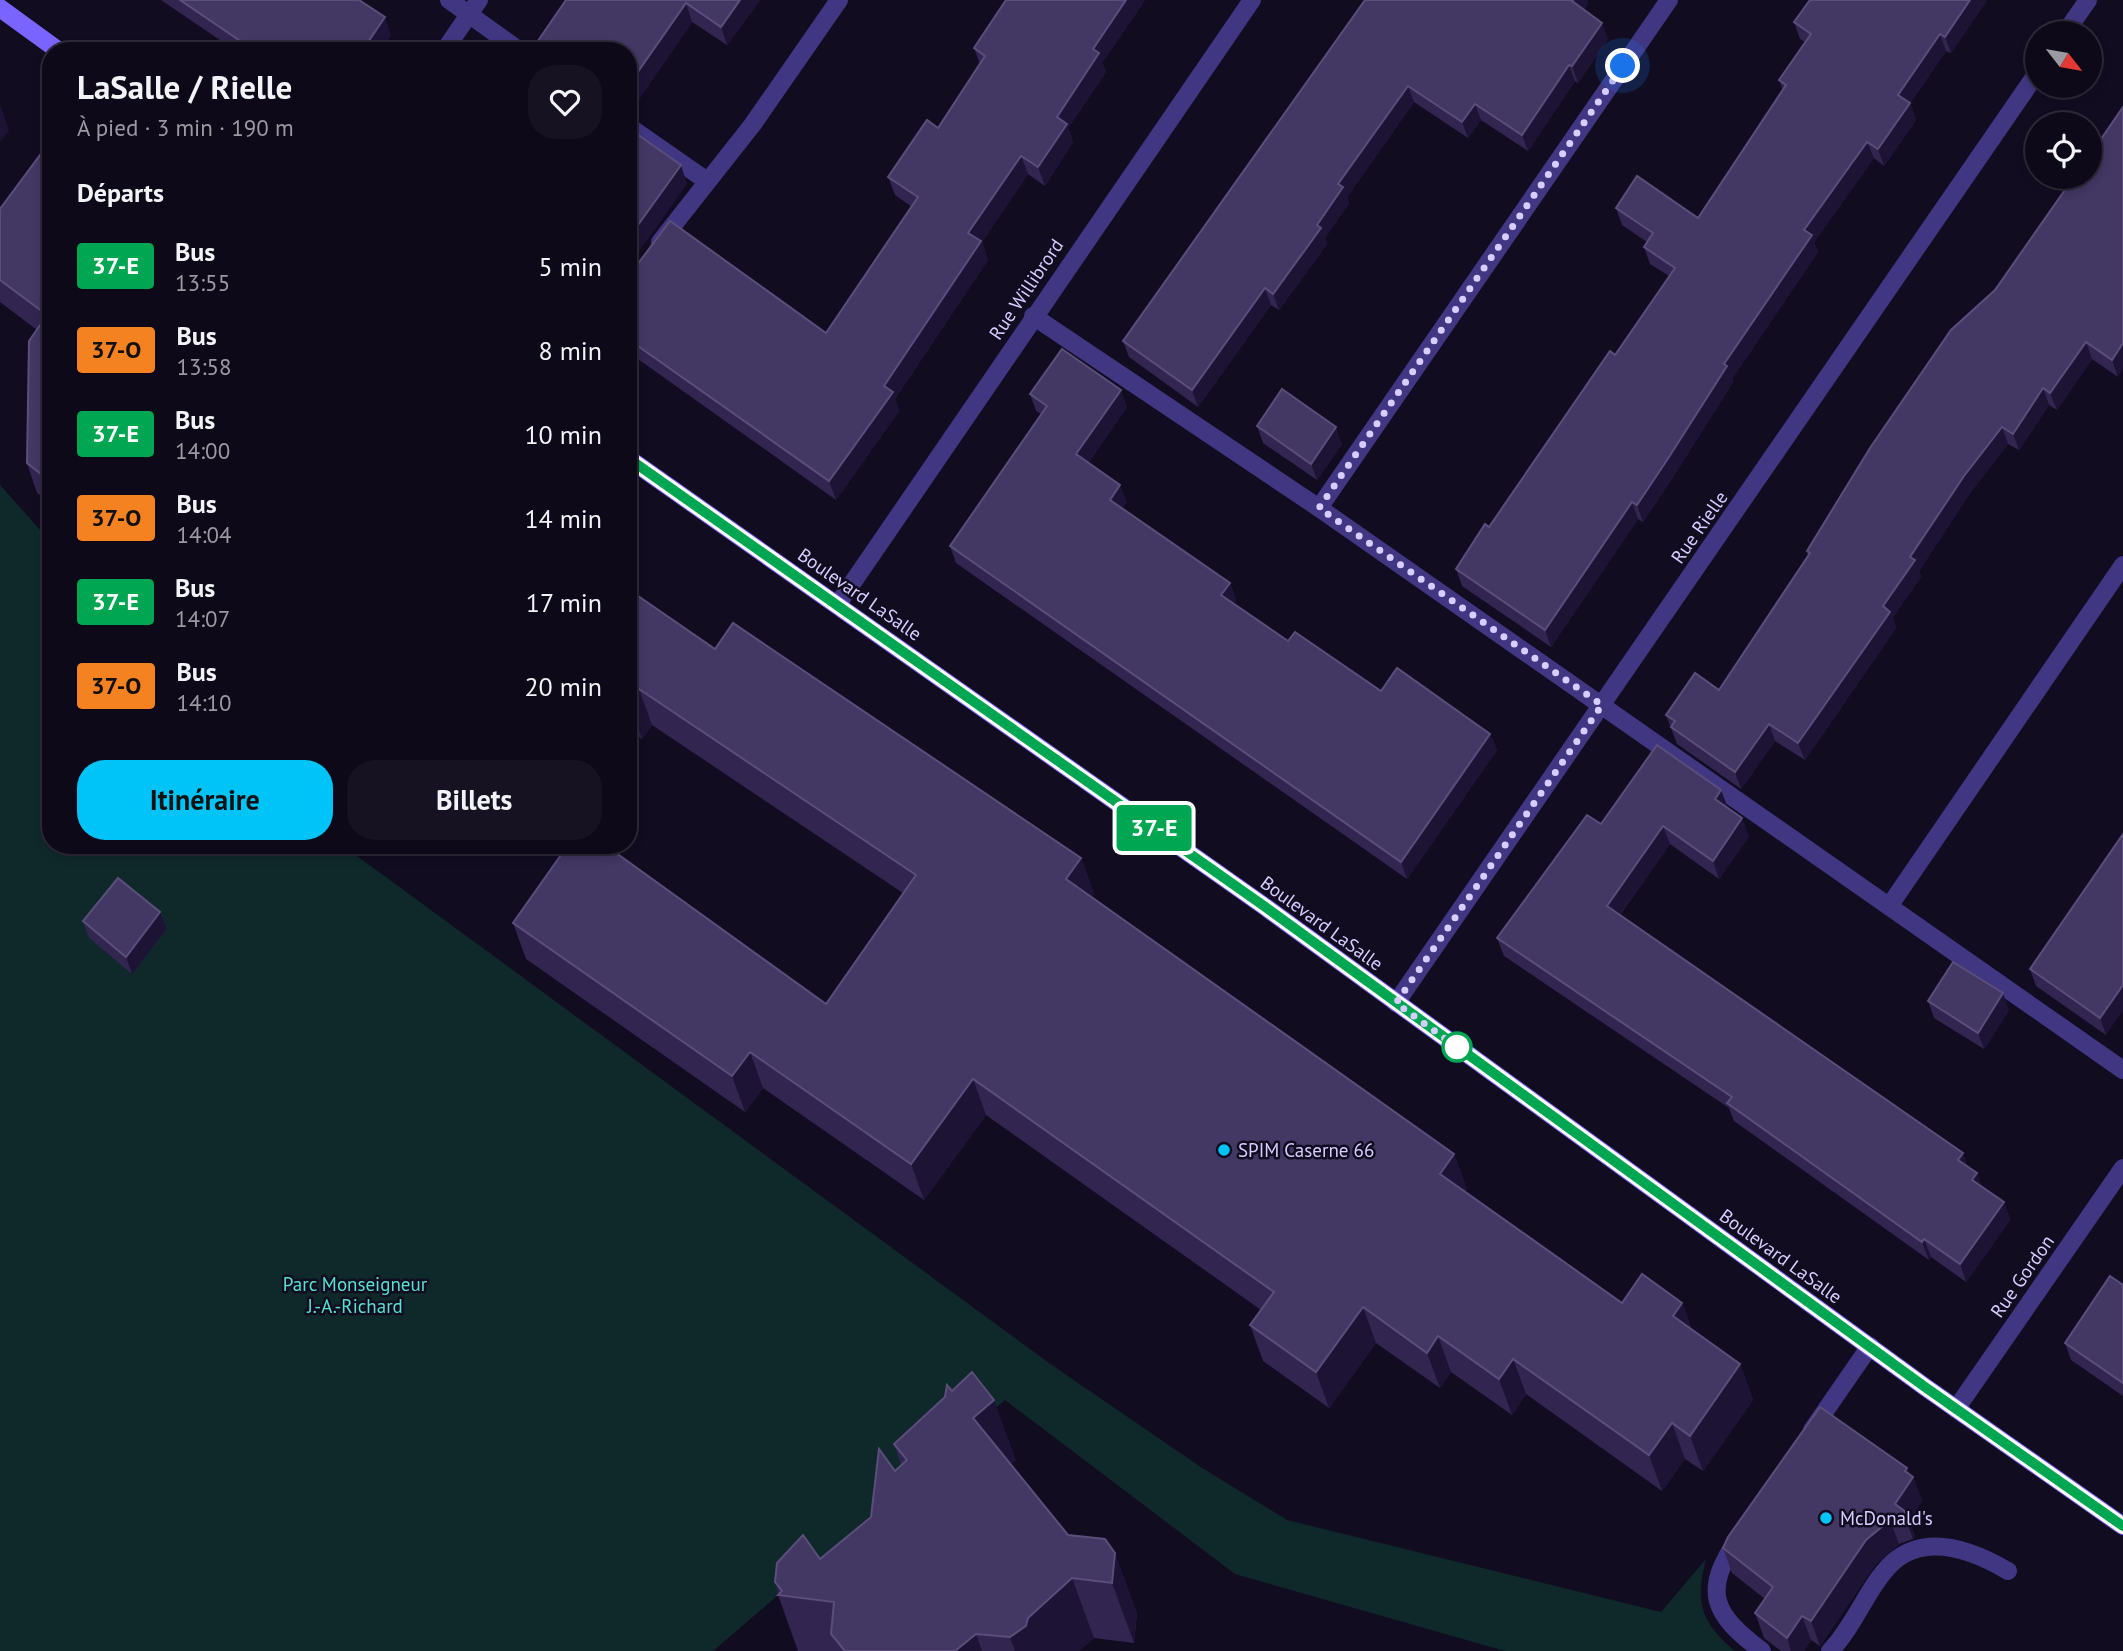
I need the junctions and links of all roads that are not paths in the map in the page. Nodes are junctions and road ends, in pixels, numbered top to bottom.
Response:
1 (449, 0) edge
2 (839, 0) edge
3 (1252, 0) edge
4 (1669, 0) edge
5 (2088, 0) edge
6 (474, 7) edge
7 (0, 8) edge
8 (2073, 21) edge
9 (47, 42) edge
10 (450, 42) edge
11 (511, 42) edge
12 (2025, 90) edge
13 (637, 132) edge
14 (707, 181) junction
15 (651, 256) edge
16 (1033, 316) junction
17 (637, 464) edge
18 (1319, 508) junction
19 (2123, 565) edge
20 (838, 604) junction
21 (1602, 705) junction
22 (1890, 905) junction
23 (1396, 1003) junction
24 (2123, 1070) edge
25 (2123, 1168) edge
26 (1870, 1346) junction
27 (1956, 1409) junction
28 (1803, 1443) edge
29 (1750, 1520) edge
30 (2123, 1526) edge
31 (2008, 1571) dead end
32 (1762, 1651) edge
33 (1830, 1651) edge

1 - 6 street
2 - 14 street
3 - 16 street, Rue Willibrord
4 - 18 street
5 - 8 street
6 - 10 street
6 - 11 street
7 - 9 main road
12 - 21 street, Rue Rielle
13 - 14 street
14 - 15 street
16 - 18 street
16 - 20 street, Rue Willibrord
17 - 20 main road, Boulevard LaSalle
18 - 21 street
19 - 22 street
20 - 23 main road, Boulevard LaSalle
21 - 22 street
21 - 23 street, Rue Rielle
22 - 24 street
23 - 26 main road, Boulevard LaSalle
25 - 27 street, Rue Gordon
26 - 27 main road, Boulevard LaSalle
26 - 28 street
27 - 30 main road, Boulevard LaSalle
29 - 32 street
31 - 33 street

